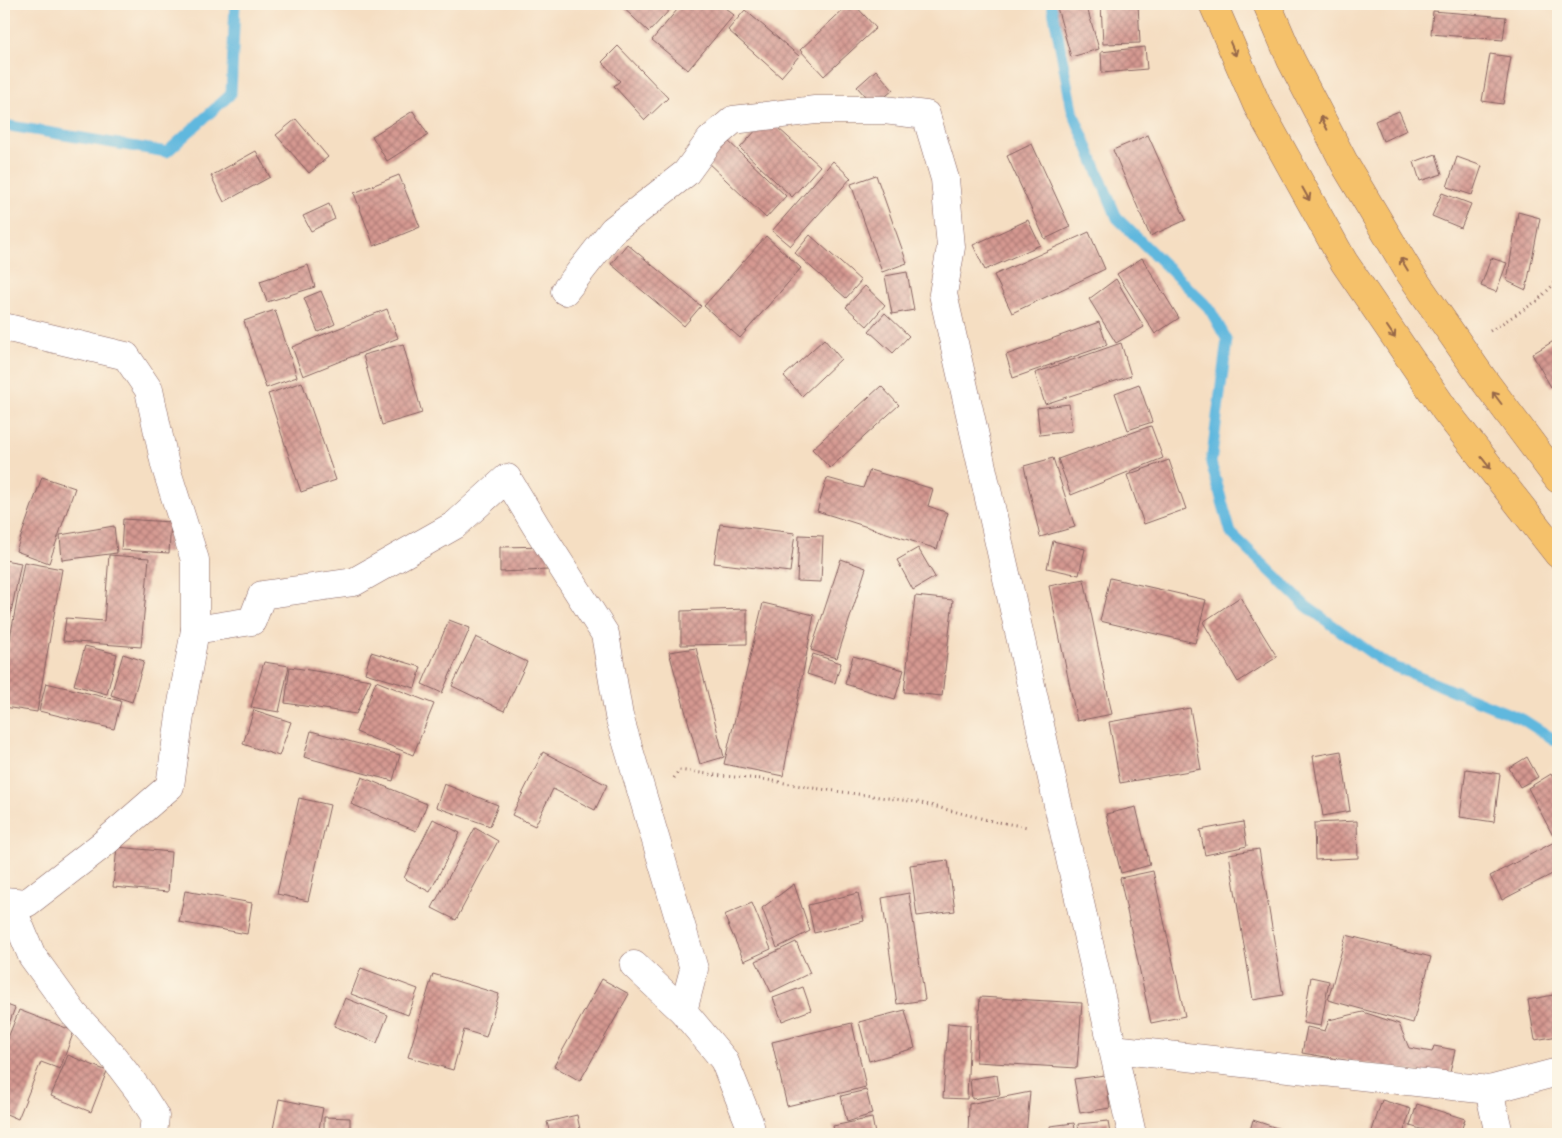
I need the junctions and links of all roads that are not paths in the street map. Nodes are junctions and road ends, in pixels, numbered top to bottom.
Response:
1 (1213, 4) edge
2 (1267, 4) edge
3 (564, 291) dead end
4 (4, 326) edge
5 (1558, 479) edge
6 (1558, 554) edge
7 (195, 630) junction
8 (4, 901) edge
9 (4, 915) edge
10 (634, 965) dead end
11 (683, 1011) junction
12 (1113, 1049) junction
13 (1558, 1072) edge
14 (1488, 1090) junction
15 (748, 1130) edge
16 (153, 1134) edge
17 (1132, 1134) edge
18 (1499, 1134) edge

1 -> 6 main road
5 -> 2 main road
3 - 12 street
4 - 7 street
7 - 8 street
7 - 11 street
9 - 16 street
10 - 11 street
11 - 15 street
12 - 14 street
12 - 17 street
13 - 14 street
14 - 18 street

